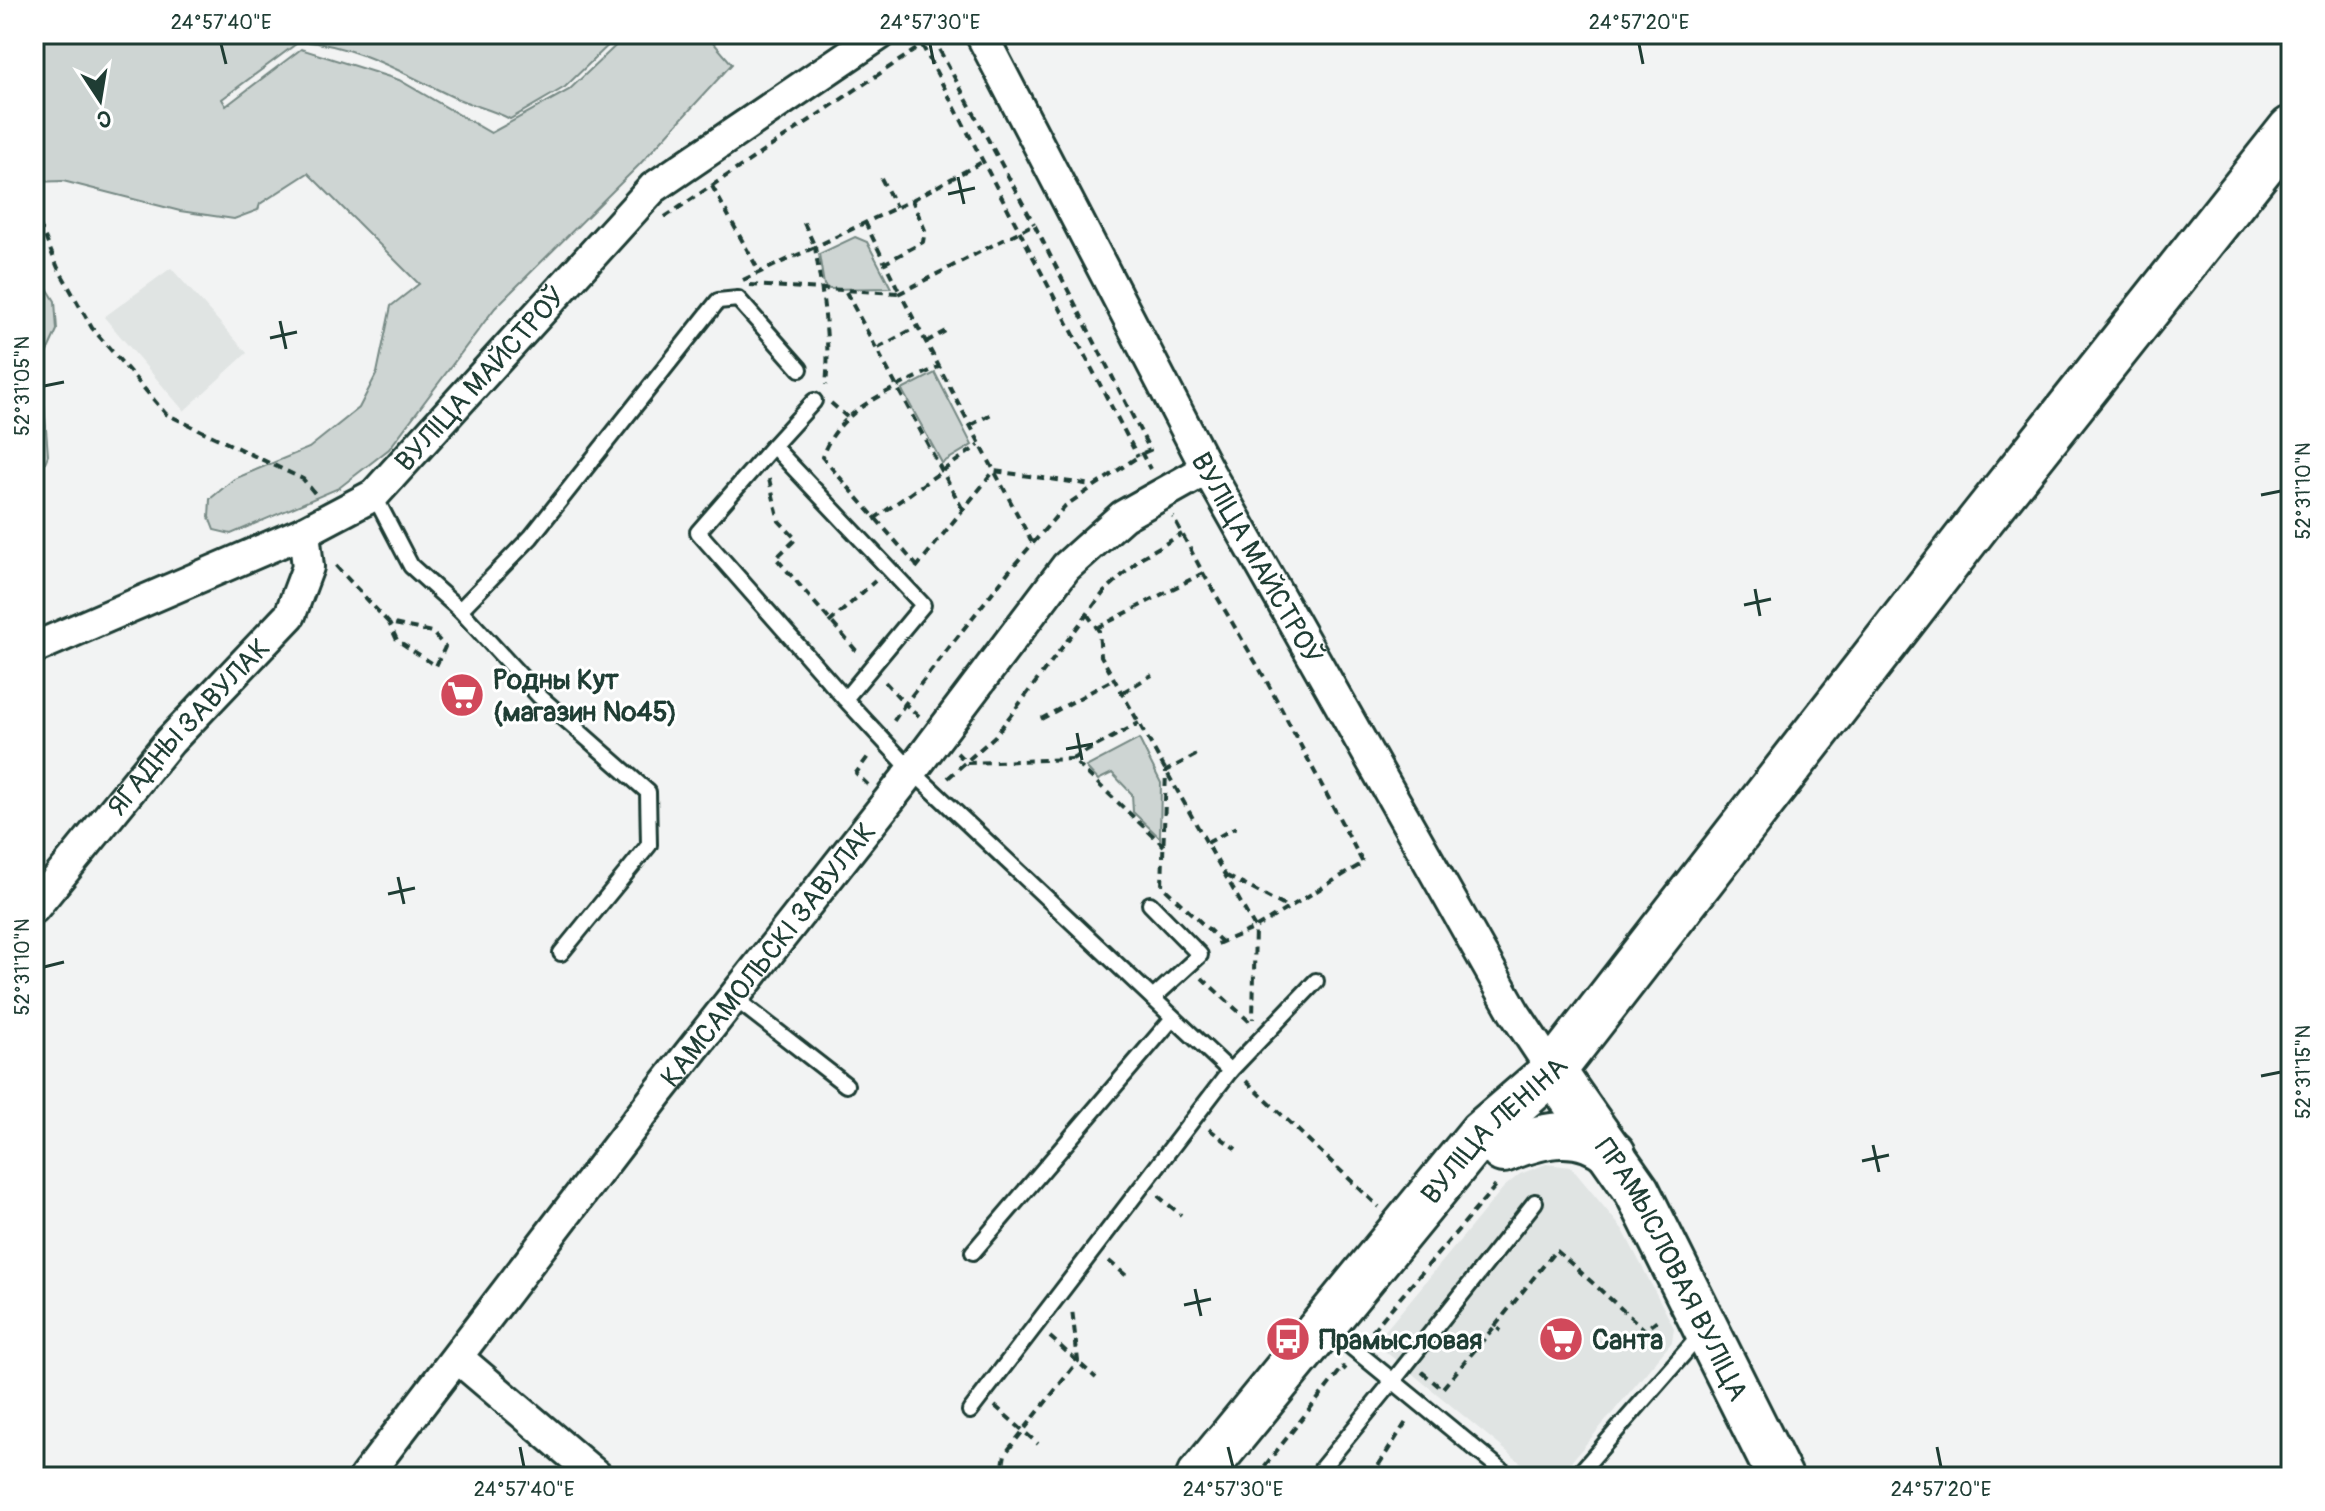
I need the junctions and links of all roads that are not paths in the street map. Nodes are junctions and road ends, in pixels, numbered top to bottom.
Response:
1 (880, 34) edge
2 (981, 34) edge
3 (2291, 129) edge
4 (800, 369) dead end
5 (814, 401) dead end
6 (768, 451) junction
7 (1207, 469) junction
8 (374, 495) junction
9 (306, 541) junction
10 (460, 610) junction
11 (34, 648) edge
12 (845, 699) junction
13 (912, 771) junction
14 (1150, 904) dead end
15 (34, 908) edge
16 (561, 953) dead end
17 (1316, 981) dead end
18 (733, 997) junction
19 (1153, 998) junction
20 (1173, 1018) junction
21 (1230, 1071) junction
22 (1553, 1071) junction
23 (846, 1085) dead end
24 (1613, 1154) junction
25 (1506, 1163) junction
26 (1535, 1202) dead end
27 (973, 1252) dead end
28 (1705, 1330) junction
29 (1345, 1341) junction
30 (458, 1358) junction
31 (1393, 1381) junction
32 (970, 1411) dead end
33 (1322, 1468) dead end
34 (365, 1477) edge
35 (598, 1477) edge
36 (1199, 1477) edge
37 (1235, 1477) edge
38 (1510, 1477) edge
39 (1576, 1477) edge
40 (1780, 1477) edge

1 - 8 street, ВУЛІЦА МАЙСТРОЎ
2 - 7 street, ВУЛІЦА МАЙСТРОЎ
3 - 22 main road
4 - 10 lane
5 - 6 lane
6 - 12 lane
6 - 12 lane
7 - 13 street, КАМСАМОЛЬСКІ ЗАВУЛАК
7 - 22 street, ВУЛІЦА МАЙСТРОЎ
8 - 9 street, ВУЛІЦА МАЙСТРОЎ
8 - 10 lane
9 - 11 street, ВУЛІЦА МАЙСТРОЎ
9 - 15 street, ЯГАДНЫ ЗАВУЛАК
10 - 16 lane
12 - 13 lane
13 - 18 street, КАМСАМОЛЬСКІ ЗАВУЛАК
13 - 19 lane
14 - 19 lane
17 - 21 lane
18 - 23 lane
18 - 30 street, КАМСАМОЛЬСКІ ЗАВУЛАК
19 - 20 lane
20 - 21 lane
20 - 27 lane
21 - 32 lane
22 - 24 main road, ПРАМЫСЛОВАЯ ВУЛІЦА
22 - 25 main road, ВУЛІЦА ЛЕНІНА
22 - 29 main road, ВУЛІЦА ЛЕНІНА
24 - 25 main road
24 - 28 main road, ПРАМЫСЛОВАЯ ВУЛІЦА
25 - 29 main road, ВУЛІЦА ЛЕНІНА
26 - 31 lane
28 - 39 lane
28 - 40 main road, ПРАМЫСЛОВАЯ ВУЛІЦА
29 - 31 lane
29 - 36 main road, ВУЛІЦА ЛЕНІНА
29 - 37 main road, ВУЛІЦА ЛЕНІНА
30 - 34 street, КАМСАМОЛЬСКІ ЗАВУЛАК
30 - 35 street
31 - 33 lane
31 - 38 lane

